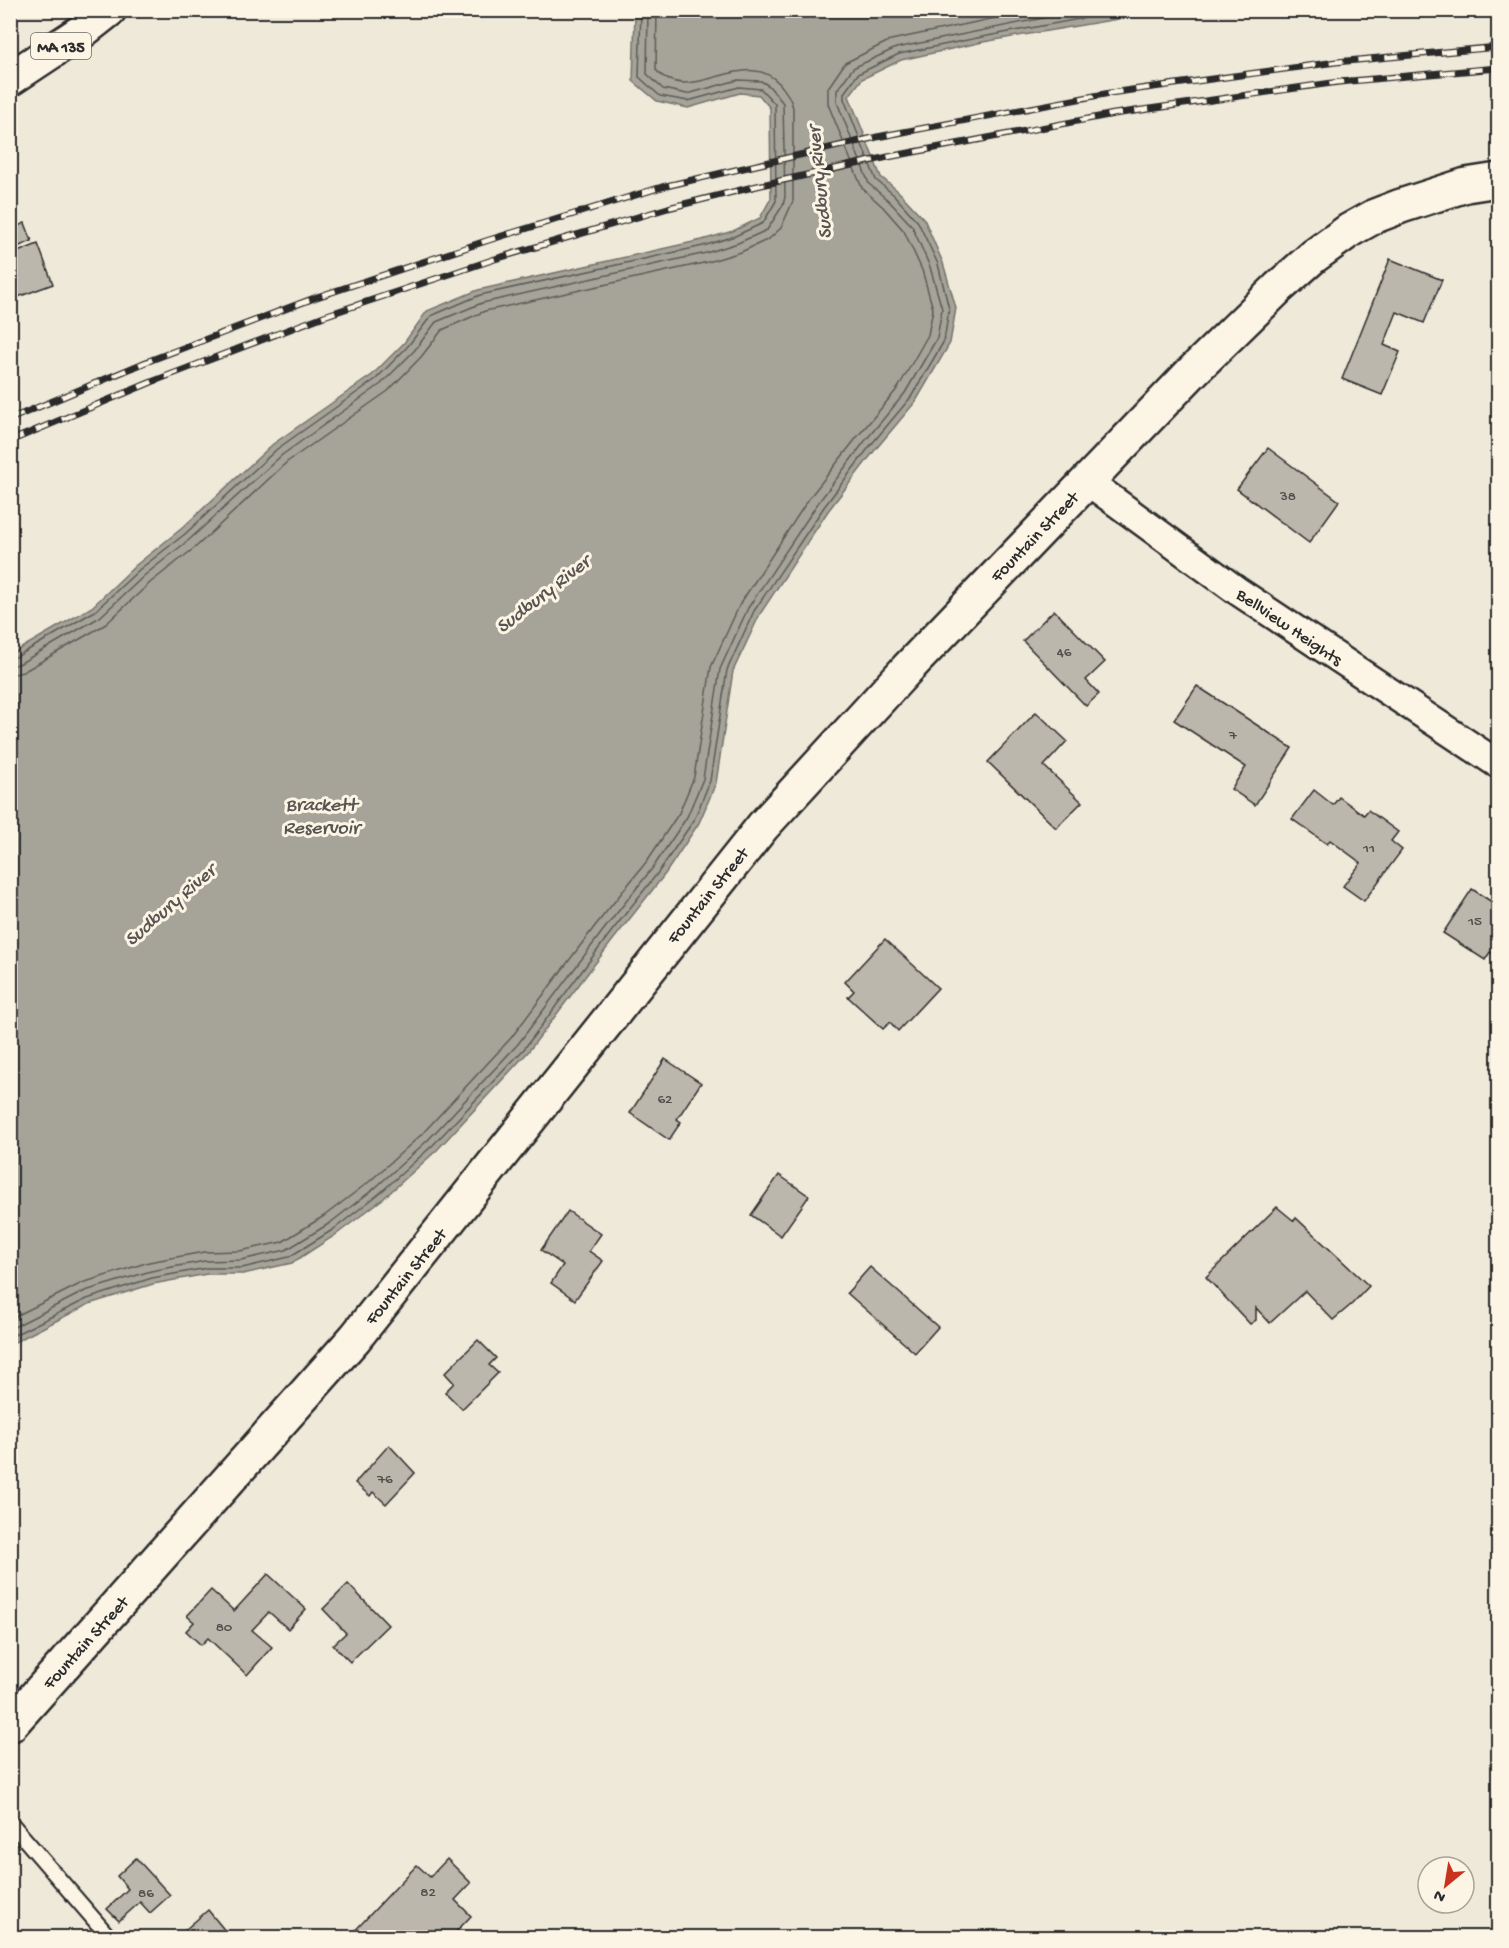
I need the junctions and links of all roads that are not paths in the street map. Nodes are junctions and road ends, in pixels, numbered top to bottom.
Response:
1 (109, 10) edge
2 (10, 79) edge
3 (1498, 180) edge
4 (1087, 481) junction
5 (1498, 764) edge
6 (10, 1725) edge
7 (10, 1822) edge
8 (110, 1938) edge

1 - 2 street, MA 135
3 - 4 street, Fountain Street
4 - 5 street, Bellview Heights
4 - 6 street, Fountain Street
7 - 8 lane

